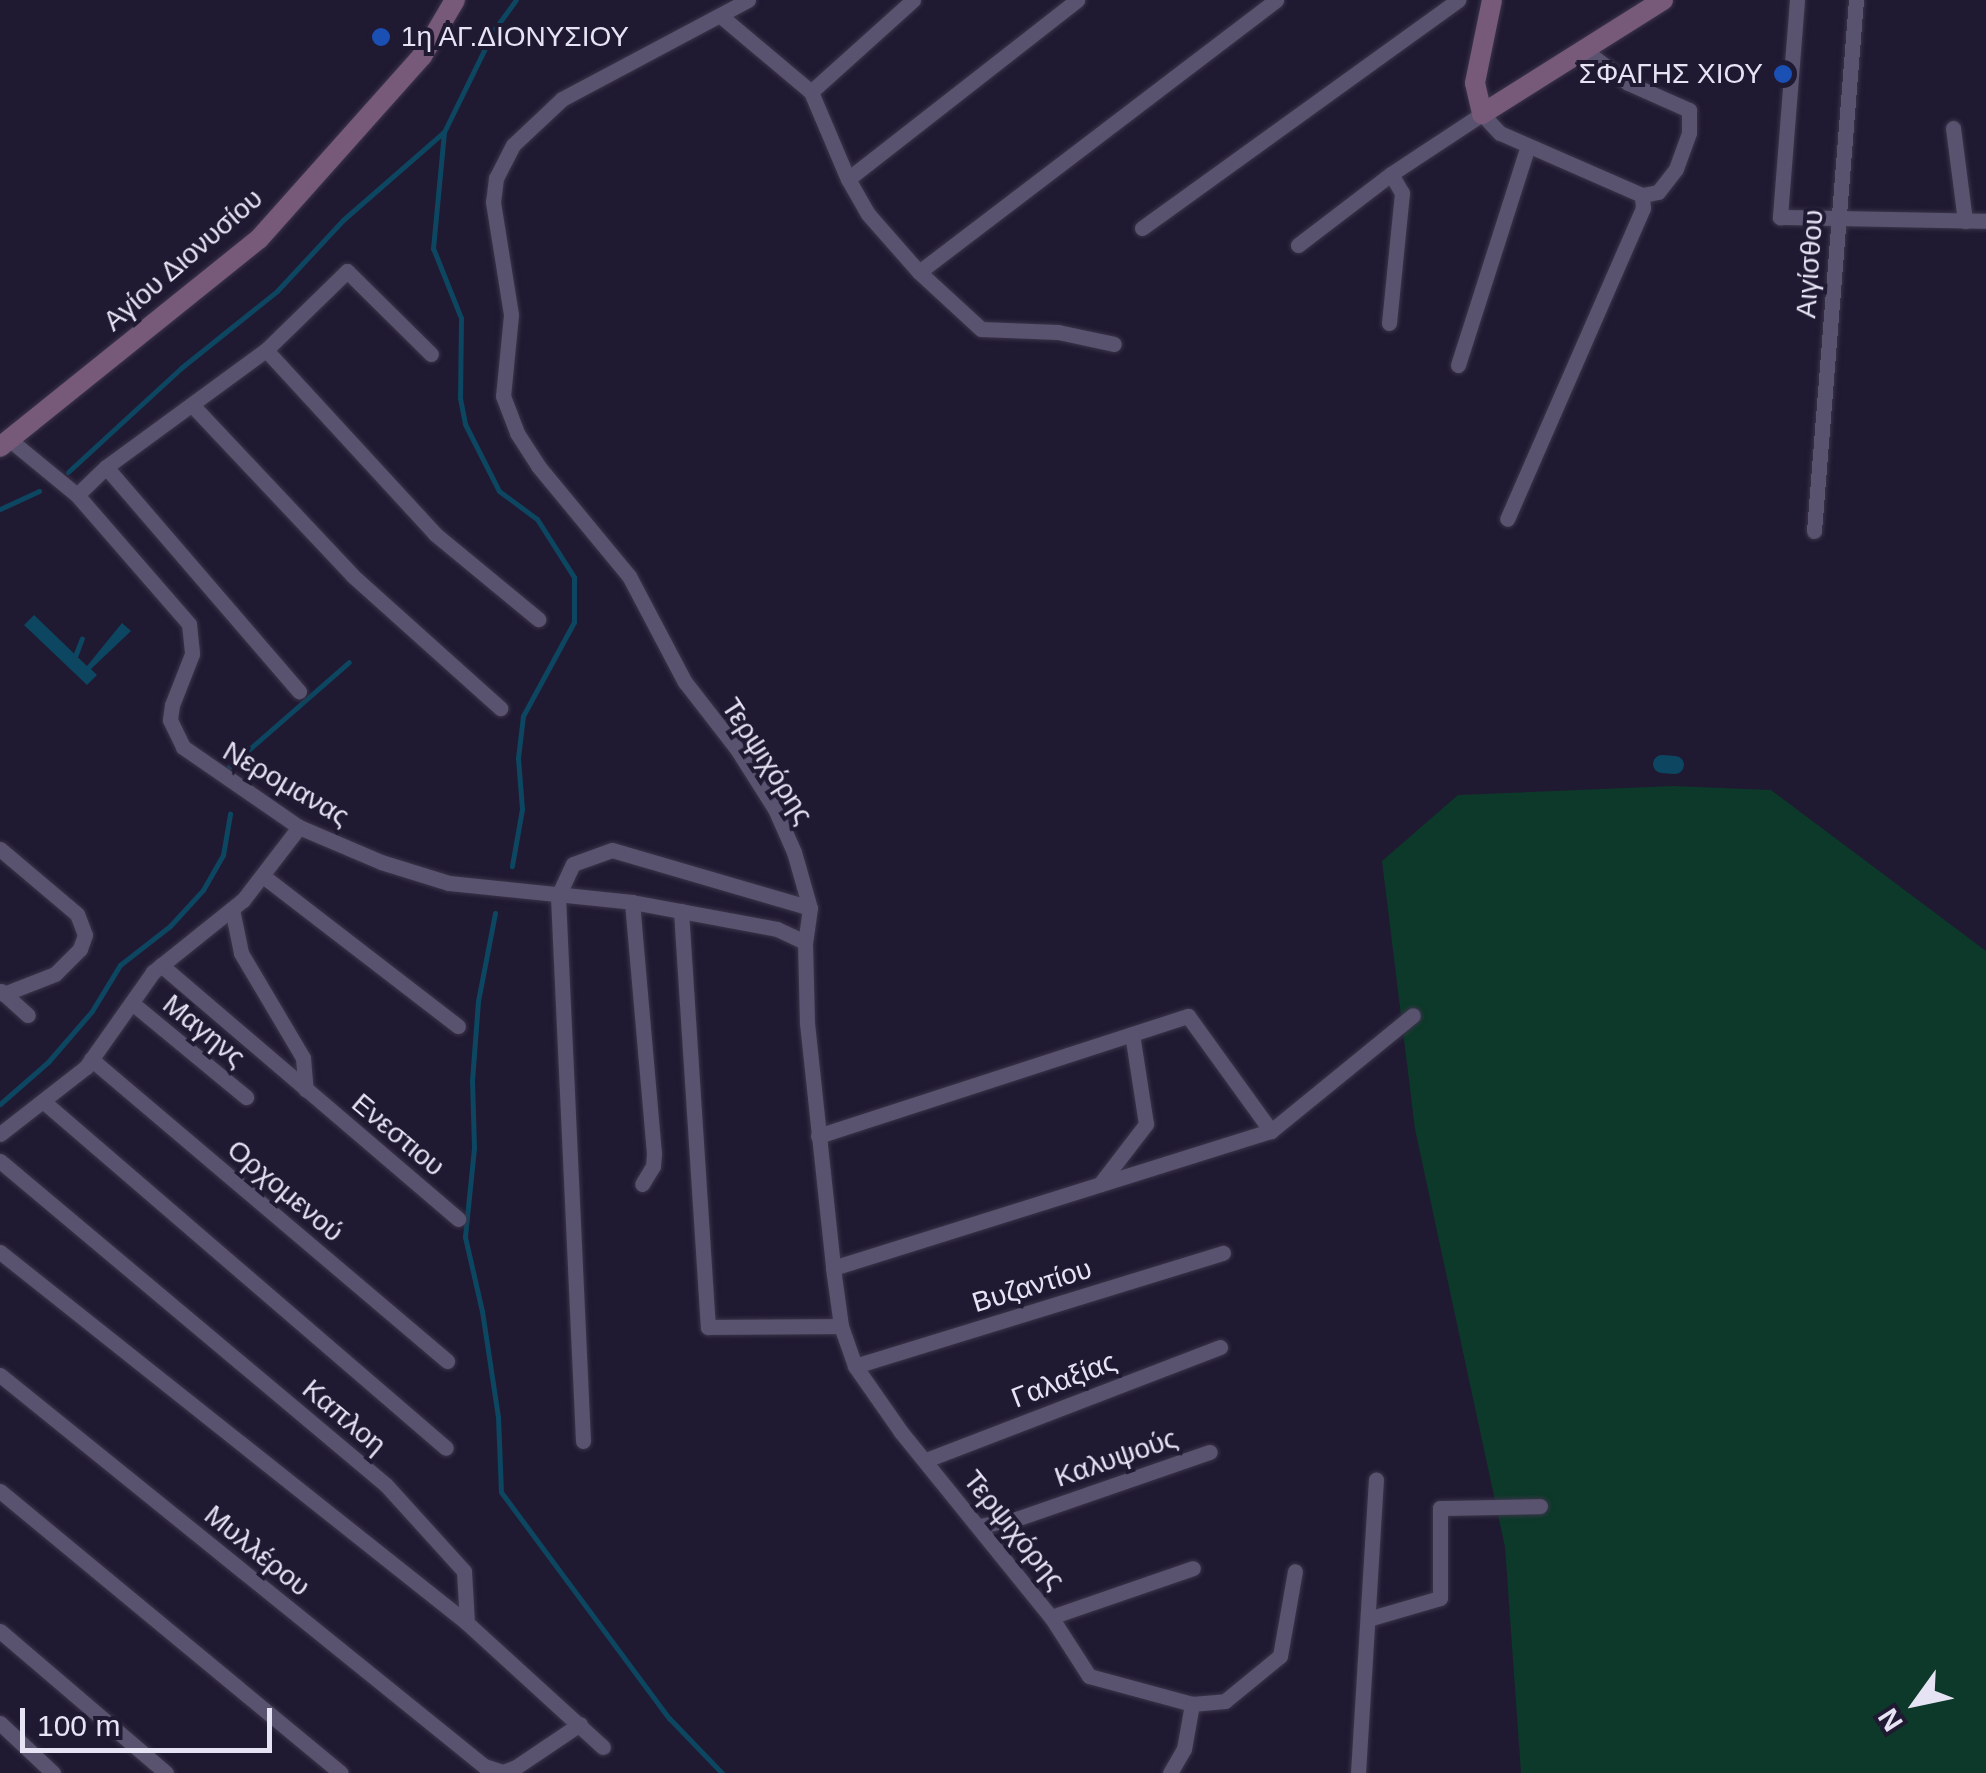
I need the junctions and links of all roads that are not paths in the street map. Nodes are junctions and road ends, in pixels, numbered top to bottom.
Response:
1 (455, 0) edge
2 (748, 0) edge
3 (914, 0) edge
4 (1077, 0) edge
5 (1276, 0) edge
6 (1458, 0) edge
7 (1492, 0) edge
8 (1663, 0) edge
9 (1797, 0) edge
10 (1856, 0) edge
11 (722, 17) junction
12 (1583, 49) junction
13 (810, 92) junction
14 (1482, 114) junction
15 (1953, 128) dead end
16 (1528, 146) junction
17 (1391, 174) junction
18 (848, 179) junction
19 (1642, 195) junction
20 (1839, 221) junction
21 (1964, 221) junction
22 (1986, 221) edge
23 (1142, 228) dead end
24 (1298, 245) dead end
25 (919, 272) junction
26 (1390, 324) dead end
27 (1114, 344) dead end
28 (266, 350) junction
29 (430, 354) dead end
30 (1458, 365) dead end
31 (193, 406) junction
32 (5, 443) edge
33 (106, 466) junction
34 (77, 496) junction
35 (1507, 519) dead end
36 (1814, 532) dead end
37 (538, 619) dead end
38 (300, 691) dead end
39 (500, 708) dead end
40 (299, 827) junction
41 (0, 850) edge
42 (263, 876) junction
43 (558, 896) junction
44 (632, 902) junction
45 (810, 908) junction
46 (232, 909) junction
47 (681, 912) junction
48 (805, 942) junction
49 (161, 965) junction
50 (2, 992) edge
51 (132, 1004) junction
52 (28, 1015) dead end
53 (1413, 1015) dead end
54 (458, 1026) dead end
55 (1132, 1034) junction
56 (91, 1059) junction
57 (306, 1090) junction
58 (246, 1096) dead end
59 (44, 1102) junction
60 (1271, 1131) junction
61 (0, 1134) edge
62 (818, 1136) junction
63 (0, 1161) edge
64 (642, 1184) dead end
65 (1100, 1184) junction
66 (458, 1219) dead end
67 (0, 1252) edge
68 (1223, 1253) dead end
69 (833, 1268) junction
70 (841, 1326) junction
71 (1220, 1347) dead end
72 (447, 1361) dead end
73 (855, 1366) junction
74 (0, 1375) edge
75 (583, 1440) dead end
76 (446, 1448) dead end
77 (1210, 1452) dead end
78 (926, 1460) junction
79 (1376, 1480) dead end
80 (0, 1491) edge
81 (1540, 1506) dead end
82 (980, 1526) junction
83 (1193, 1568) dead end
84 (1296, 1571) dead end
85 (1051, 1617) junction
86 (1368, 1618) junction
87 (467, 1624) junction
88 (0, 1630) edge
89 (1192, 1704) junction
90 (0, 1723) edge
91 (580, 1724) junction
92 (602, 1747) dead end
93 (53, 1773) edge
94 (166, 1773) edge
95 (341, 1773) edge
96 (1170, 1773) edge
97 (1358, 1773) edge

1 - 32 street, Αγίου Διονυσίου
2 - 11 street, Τερψιχόρης
3 - 13 street
4 - 18 street
5 - 25 street
6 - 23 street
7 - 14 street
8 - 12 street
9 - 20 street
10 - 20 street, Αιγίσθου
11 - 13 street
11 - 45 street, Τερψιχόρης
12 - 14 street
12 - 19 street
13 - 18 street
14 - 16 street
14 - 17 street
15 - 21 street
16 - 19 street
16 - 30 street
17 - 24 street
17 - 26 street
18 - 25 street
19 - 35 street
20 - 21 street
20 - 36 street, Αιγίσθου
21 - 22 street
25 - 27 street
28 - 29 street
28 - 31 street
28 - 37 street
31 - 33 street
31 - 39 street
32 - 34 street, Νερομανας
33 - 34 street
33 - 38 street
34 - 40 street, Νερομανας
40 - 42 street
40 - 43 street, Νερομανας
41 - 50 street
42 - 46 street
42 - 54 street
43 - 44 street, Νερομανας
43 - 45 street
43 - 75 street
44 - 47 street, Νερομανας
44 - 64 street
45 - 48 street, Τερψιχόρης
46 - 49 street
46 - 57 street
47 - 48 street, Νερομανας
47 - 70 street
48 - 62 street, Τερψιχόρης
49 - 51 street
49 - 57 street, Ενεστιου
50 - 52 street
51 - 56 street
51 - 58 street, Μαγηνς
53 - 60 street
55 - 60 street
55 - 62 street
55 - 65 street
56 - 59 street
56 - 72 street, Ορχομενού
57 - 66 street, Ενεστιου
59 - 61 street
59 - 76 street
60 - 65 street
62 - 69 street, Τερψιχόρης
63 - 87 street, Καπλοη
65 - 69 street
67 - 87 street
68 - 73 street, Βυζαντίου
69 - 70 street, Τερψιχόρης
70 - 73 street, Τερψιχόρης
71 - 78 street, Γαλαξίας
73 - 78 street, Τερψιχόρης
74 - 91 street, Μυλλέρου
77 - 82 street, Καλυψούς
78 - 82 street, Τερψιχόρης
79 - 86 street
80 - 95 street
81 - 86 street
82 - 85 street, Τερψιχόρης
83 - 85 street
84 - 89 street
85 - 89 street, Τερψιχόρης
86 - 97 street
87 - 91 street
88 - 94 street
89 - 96 street
90 - 93 street
91 - 92 street

